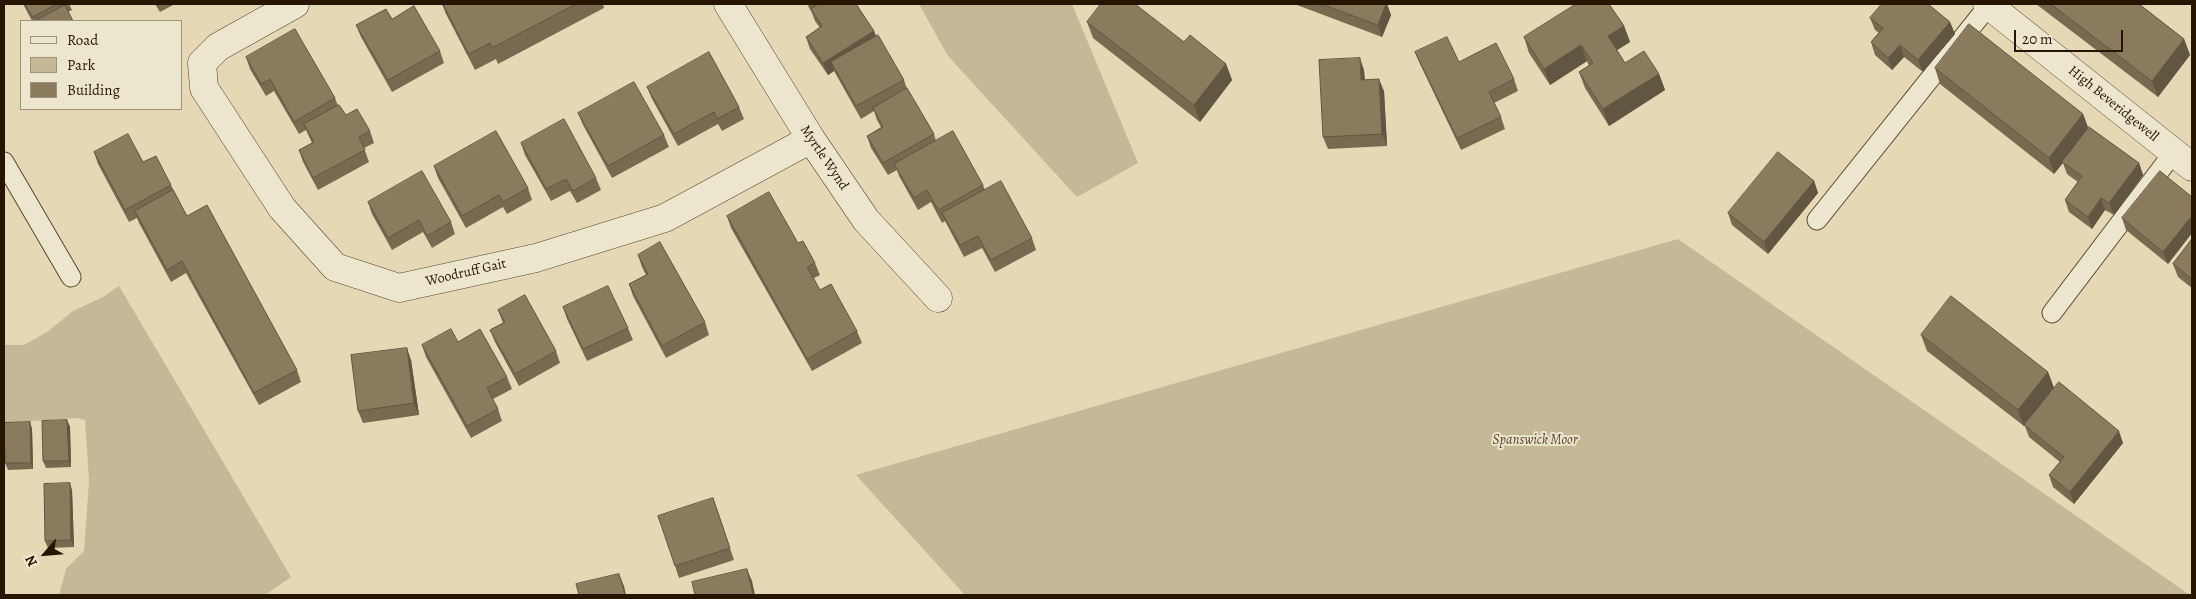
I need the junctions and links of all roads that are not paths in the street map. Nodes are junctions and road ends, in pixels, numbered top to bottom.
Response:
1 (295, 4) edge
2 (728, 4) edge
3 (1988, 4) edge
4 (192, 76) edge
5 (811, 139) junction
6 (2183, 160) edge
7 (4, 162) edge
8 (1817, 220) dead end
9 (71, 277) dead end
10 (938, 298) dead end
11 (2052, 313) dead end

1 - 4 street, Woodruff Gait
2 - 5 street, Myrtle Wynd
3 - 6 street, High Beveridgewell
3 - 8 lane
4 - 5 street, Woodruff Gait
5 - 10 street, Myrtle Wynd
6 - 11 lane
7 - 9 lane

